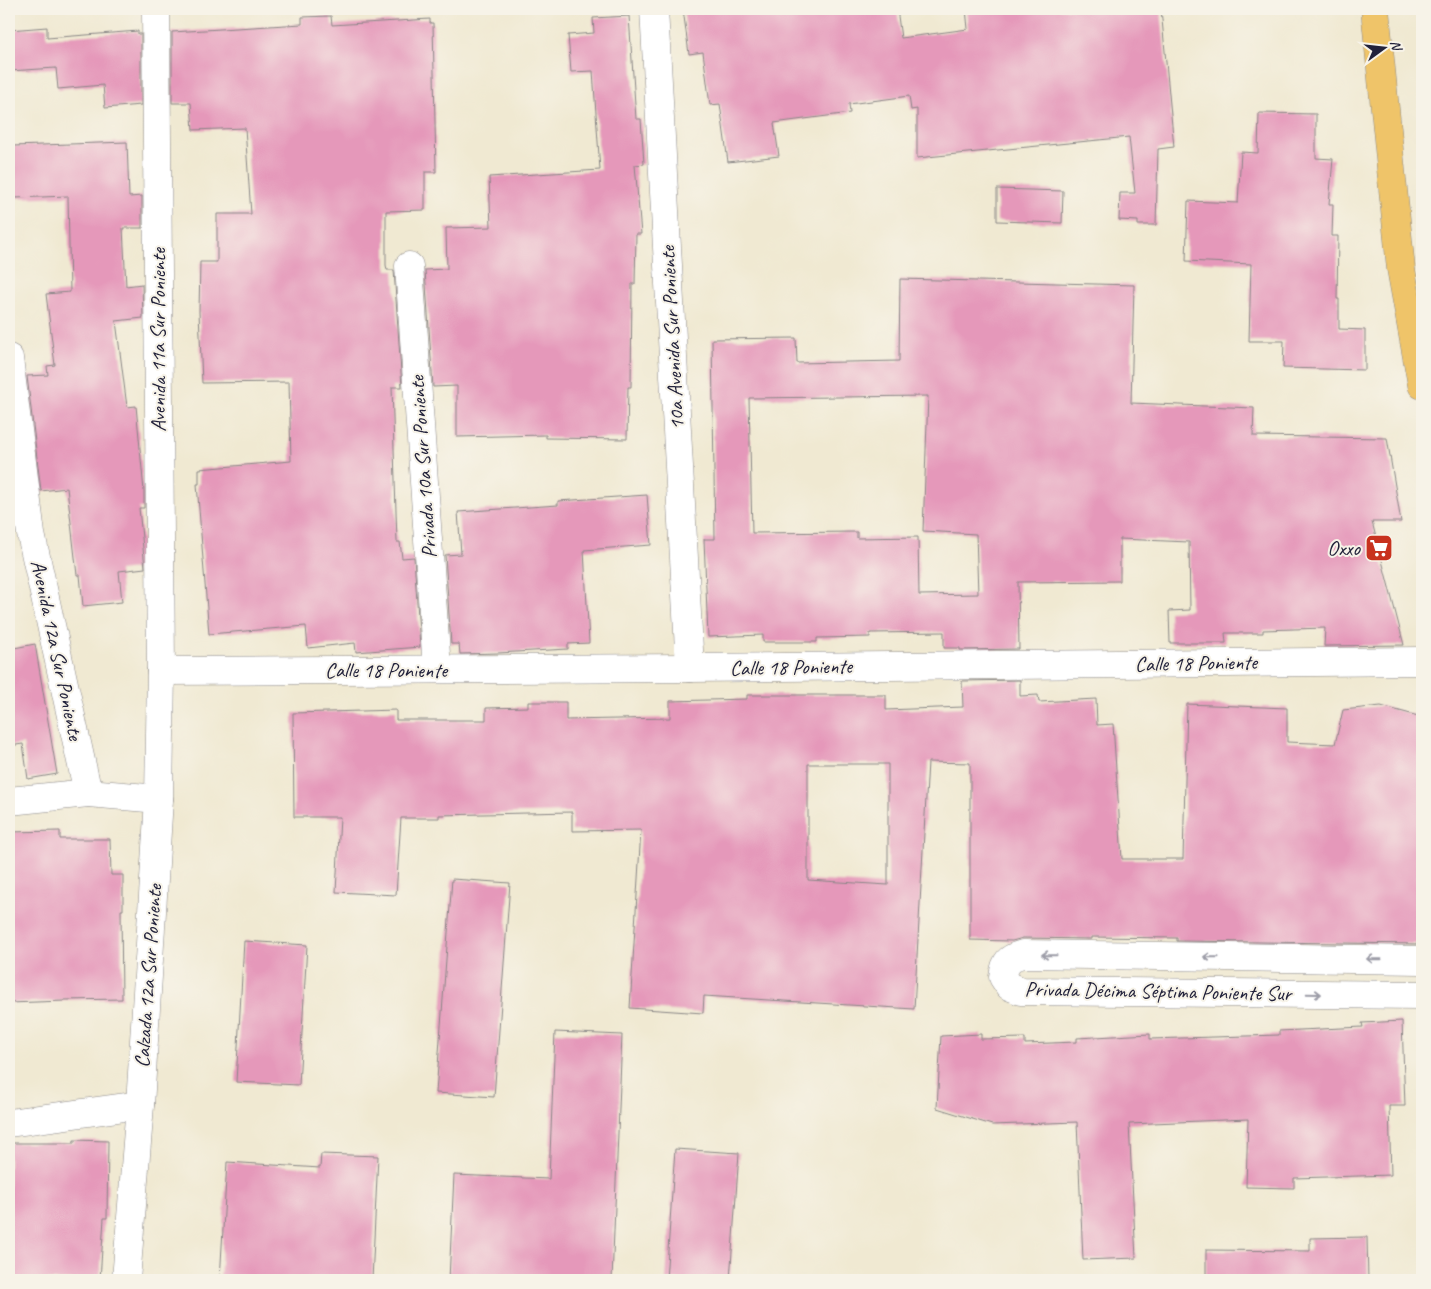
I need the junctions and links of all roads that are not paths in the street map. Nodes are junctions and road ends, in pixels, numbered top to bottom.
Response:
1 (156, 9) edge
2 (654, 9) edge
3 (1375, 9) edge
4 (409, 266) dead end
5 (9, 358) edge
6 (1422, 385) edge
7 (20, 534) edge
8 (1422, 661) edge
9 (690, 668) junction
10 (437, 669) junction
11 (161, 671) junction
12 (88, 793) junction
13 (159, 799) junction
14 (9, 800) edge
15 (1422, 960) edge
16 (1422, 995) edge
17 (140, 1105) junction
18 (9, 1123) edge
19 (126, 1280) edge

1 - 11 street, Avenida 11a Sur Poniente
2 - 9 street, 10a Avenida Sur Poniente
3 - 6 main road
4 - 10 street, Privada 10a Sur Poniente
5 - 7 street, Avenida 12a Sur Poniente
7 - 12 street, Avenida 12a Sur Poniente
8 - 9 street, Calle 18 Poniente
9 - 10 street, Calle 18 Poniente
10 - 11 street, Calle 18 Poniente
11 - 13 street, Calzada 12a Sur Poniente
12 - 13 street
12 - 14 street
13 - 17 street, Calzada 12a Sur Poniente
15 -> 16 street, Privada Décima Séptima Poniente Sur
17 - 18 street
17 - 19 street, Calzada 12a Sur Poniente

